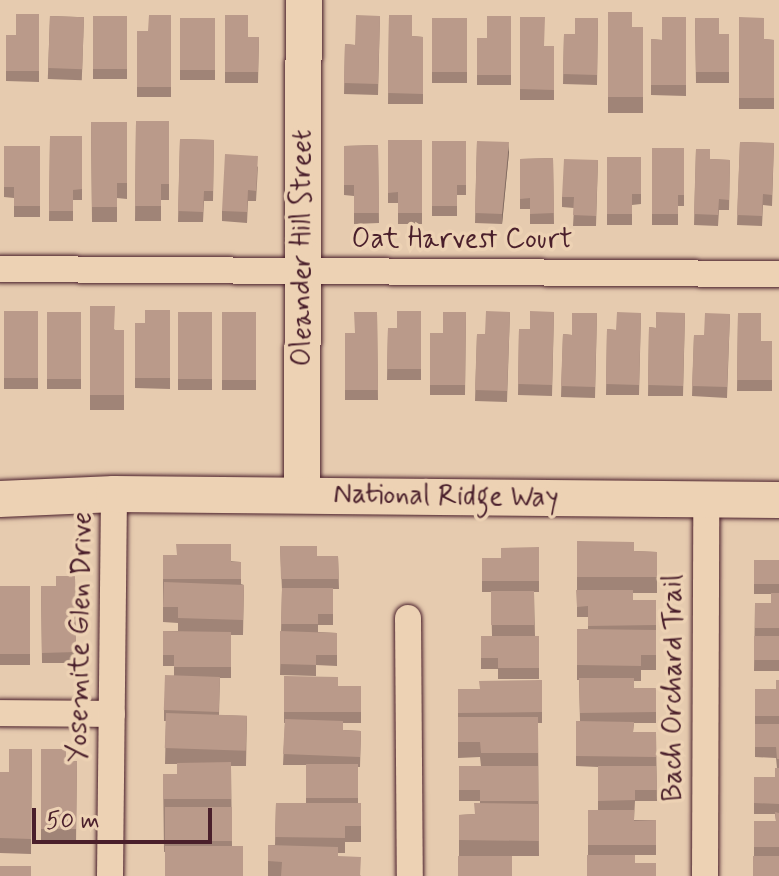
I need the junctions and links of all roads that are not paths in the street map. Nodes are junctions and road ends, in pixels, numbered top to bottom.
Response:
1 (304, 0) edge
2 (0, 269) edge
3 (302, 271) junction
4 (779, 274) edge
5 (0, 486) edge
6 (114, 494) junction
7 (302, 495) junction
8 (0, 499) edge
9 (706, 500) junction
10 (779, 500) edge
11 (408, 618) dead end
12 (0, 713) edge
13 (112, 714) junction
14 (110, 876) edge
15 (410, 876) edge
16 (705, 876) edge

1 - 3 street, Oleander Hill Street
2 - 3 street, Oat Harvest Court
3 - 4 street, Oat Harvest Court
3 - 7 street, Oleander Hill Street
5 - 6 street, National Ridge Way
6 - 7 street, National Ridge Way
6 - 8 street, National Ridge Way
6 - 13 street, Yosemite Glen Drive
7 - 9 street, National Ridge Way
9 - 10 street, National Ridge Way
9 - 16 street, Bach Orchard Trail
11 - 15 street
12 - 13 street
13 - 14 street, Yosemite Glen Drive

